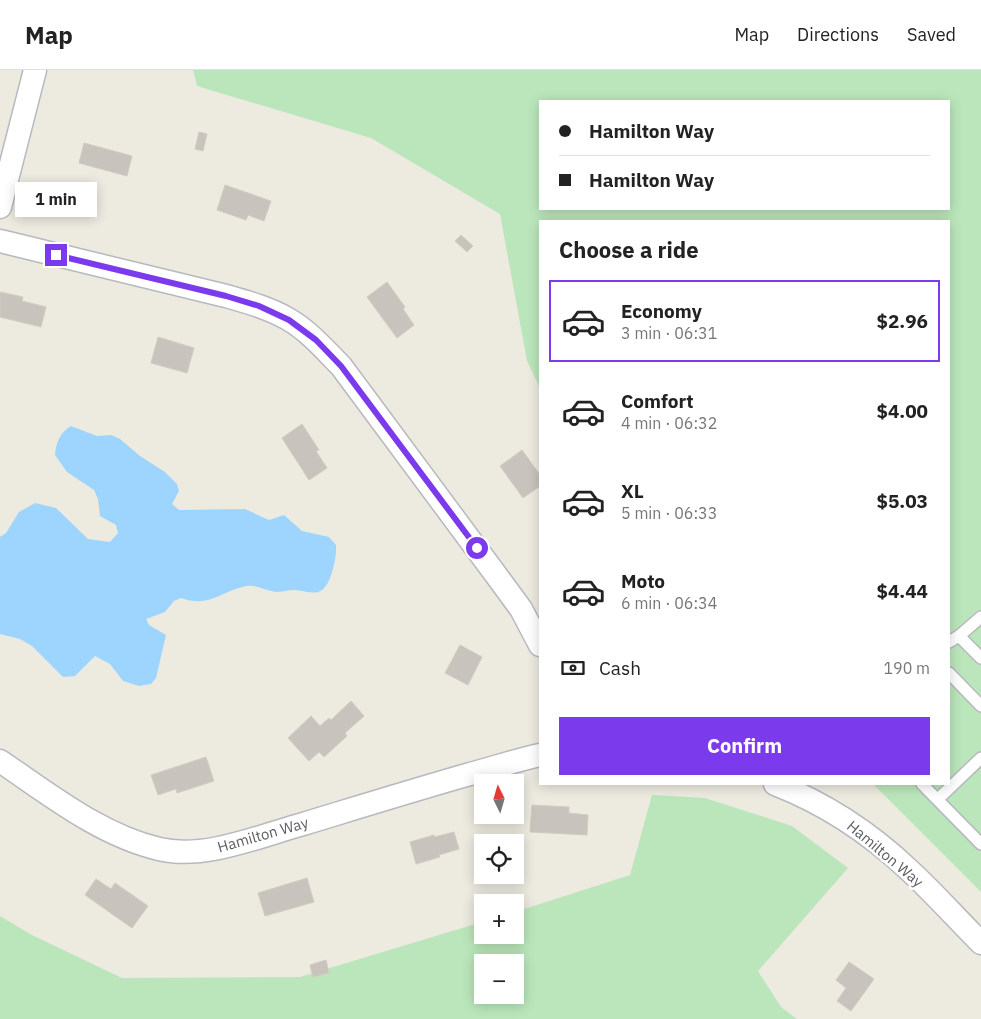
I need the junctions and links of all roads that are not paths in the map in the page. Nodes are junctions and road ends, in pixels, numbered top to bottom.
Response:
1 (36, 70) edge
2 (0, 207) edge
3 (0, 241) edge
4 (981, 617) edge
5 (954, 639) edge
6 (539, 643) edge
7 (981, 658) edge
8 (950, 674) edge
9 (981, 706) edge
10 (539, 755) edge
11 (981, 758) edge
12 (0, 761) edge
13 (778, 785) edge
14 (923, 785) edge
15 (938, 799) junction
16 (981, 844) edge
17 (981, 943) edge

1 - 2 street
3 - 6 street
4 - 5 lane
5 - 7 lane
8 - 9 lane
10 - 12 street, Hamilton Way
11 - 15 lane
13 - 17 street, Hamilton Way
14 - 15 lane
15 - 16 lane

